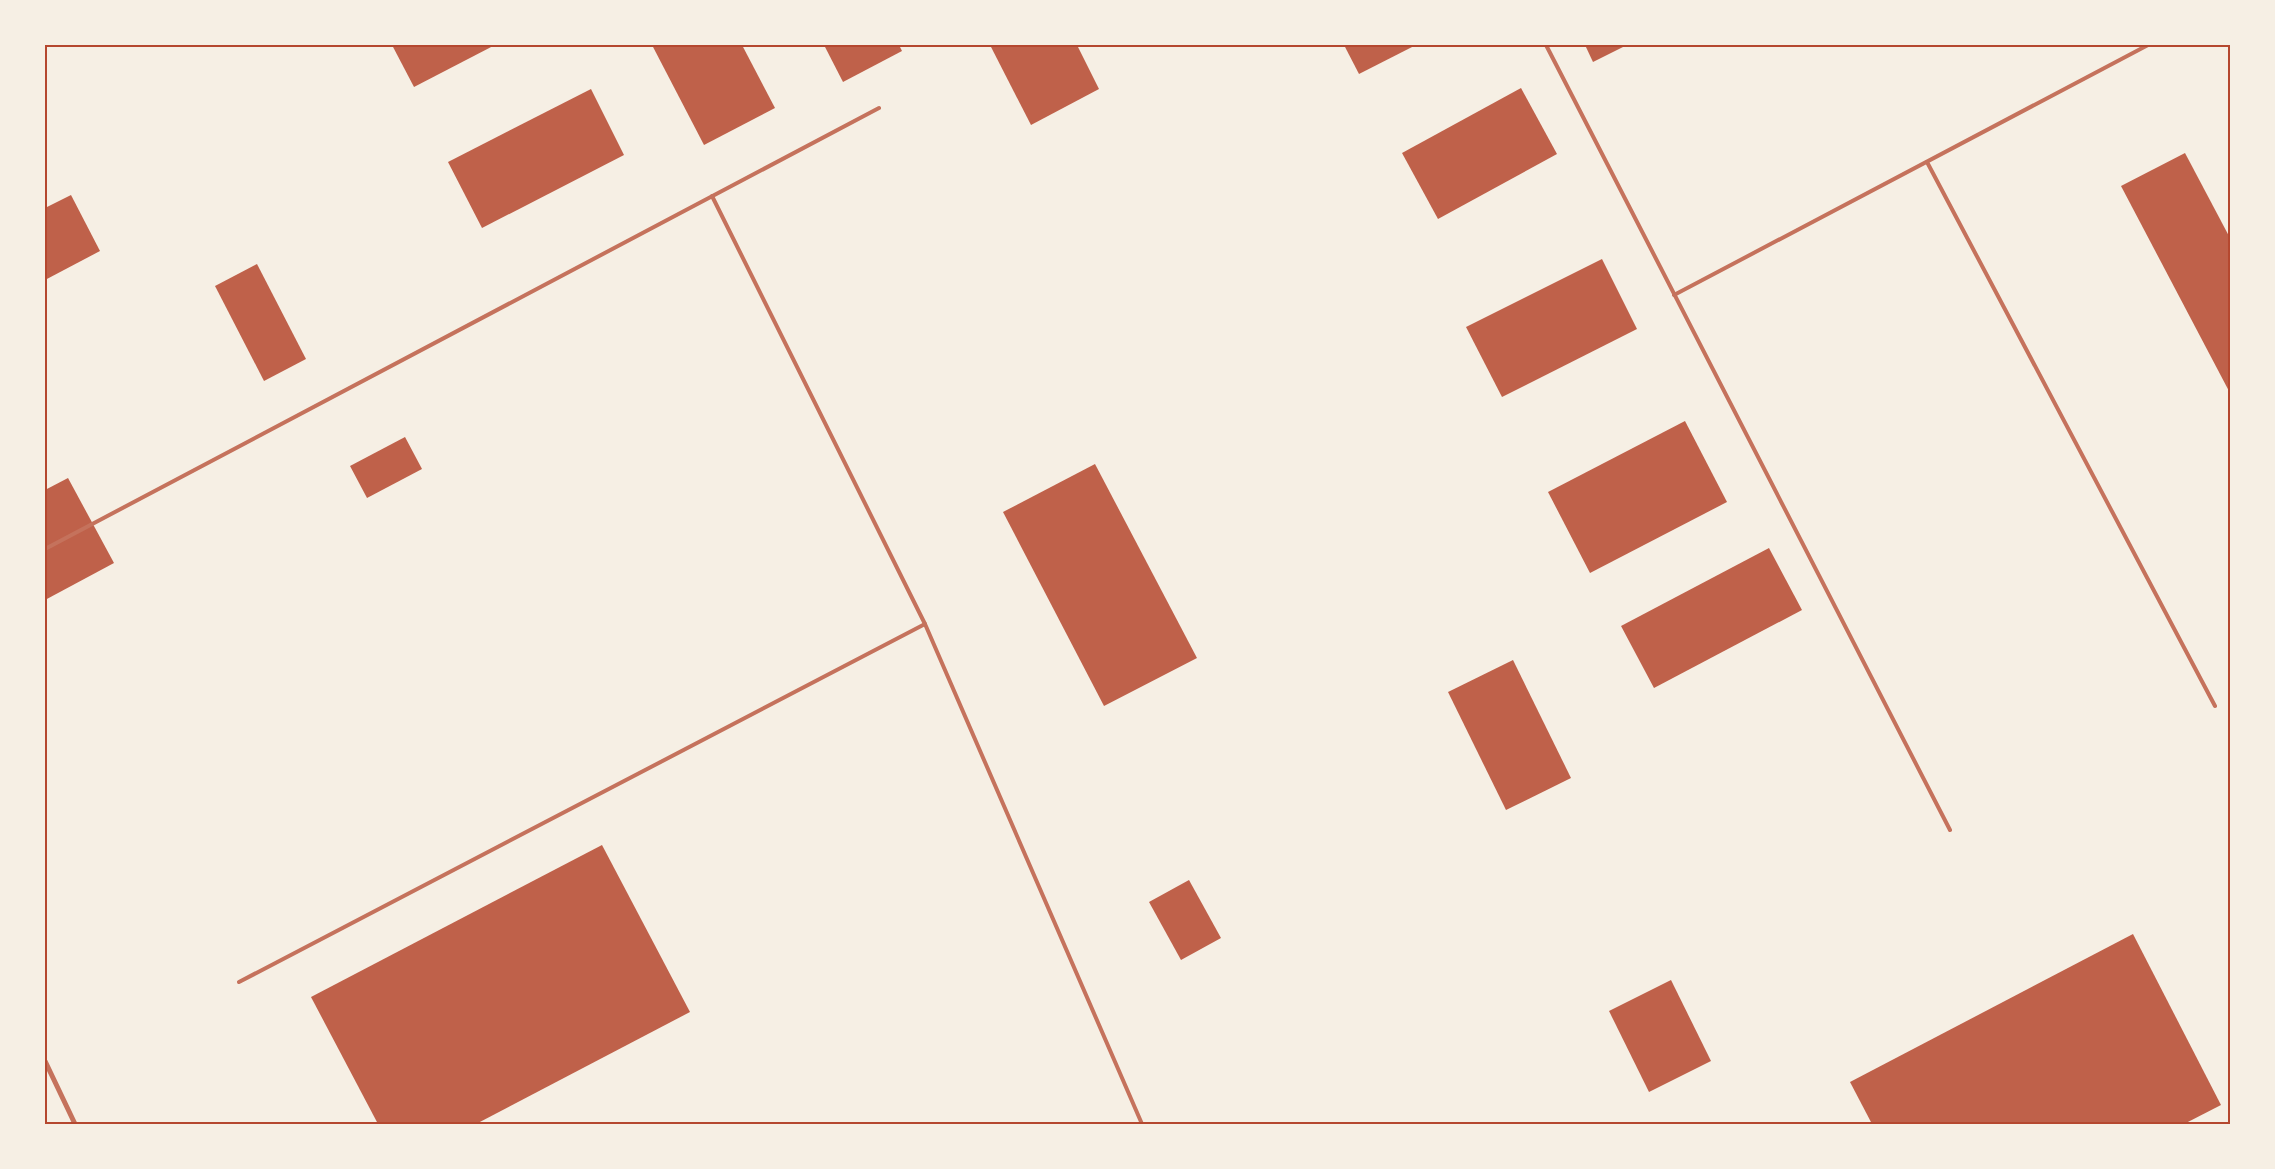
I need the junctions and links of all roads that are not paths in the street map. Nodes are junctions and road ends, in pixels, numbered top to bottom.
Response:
1 (1546, 45) edge
2 (2148, 45) edge
3 (880, 108) dead end
4 (1927, 162) junction
5 (712, 196) junction
6 (1674, 295) junction
7 (45, 549) edge
8 (925, 624) junction
9 (2215, 706) dead end
10 (1950, 830) dead end
11 (239, 982) dead end
12 (45, 1061) edge
13 (75, 1124) edge
14 (1142, 1124) edge

1 - 6 lane
2 - 4 lane
3 - 5 lane
4 - 6 lane
4 - 9 lane
5 - 7 lane
5 - 8 lane
6 - 10 lane
8 - 11 lane
8 - 14 lane
12 - 13 street

